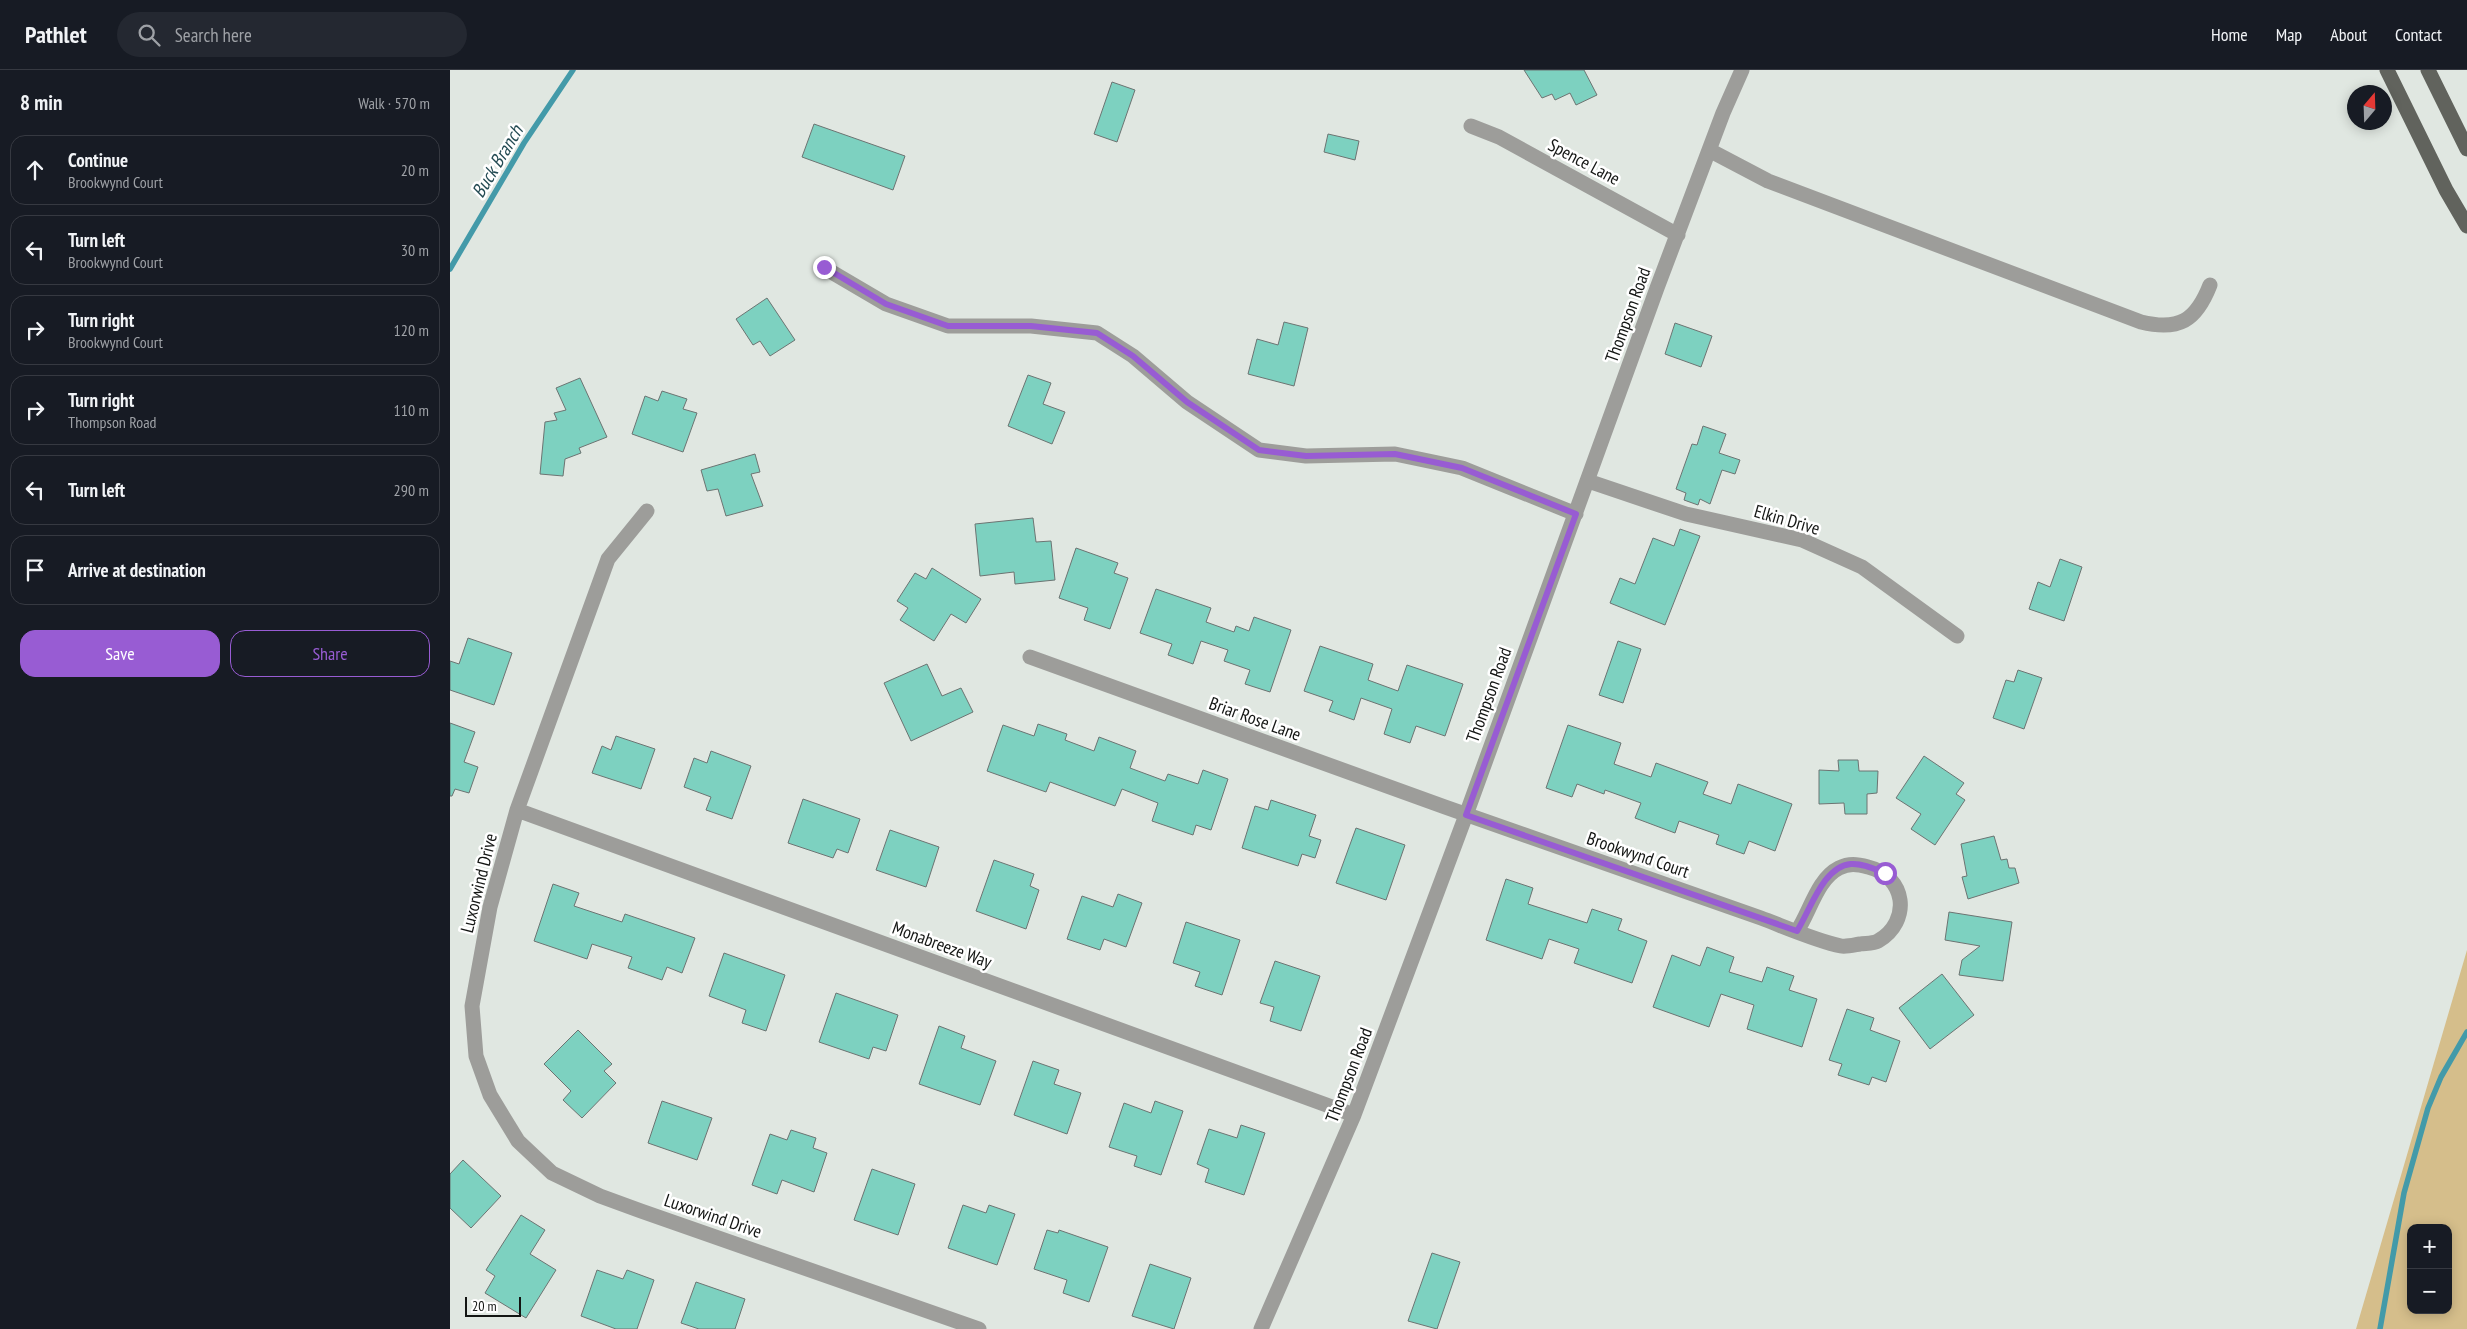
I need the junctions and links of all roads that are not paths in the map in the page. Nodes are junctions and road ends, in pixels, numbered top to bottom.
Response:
1 (1742, 70) edge
2 (2388, 70) edge
3 (2428, 70) edge
4 (1471, 126) dead end
5 (2467, 149) edge
6 (1709, 150) junction
7 (2467, 226) edge
8 (1678, 234) junction
9 (824, 267) dead end
10 (2210, 285) dead end
11 (1588, 481) junction
12 (647, 511) dead end
13 (1576, 514) junction
14 (1957, 636) dead end
15 (1030, 657) dead end
16 (517, 810) junction
17 (1466, 815) junction
18 (1797, 931) junction
19 (1354, 1115) junction
20 (979, 1329) edge
21 (1261, 1329) edge

1 - 6 street, Thompson Road
2 - 7 main road
3 - 5 main road
4 - 8 street, Spence Lane
6 - 8 street, Thompson Road
6 - 10 street
8 - 11 street, Thompson Road
9 - 13 street
11 - 13 street, Thompson Road
11 - 14 street, Elkin Drive
12 - 16 street, Luxorwind Drive
13 - 17 street, Thompson Road
15 - 17 street, Briar Rose Lane
16 - 19 street, Monabreeze Way
16 - 20 street, Luxorwind Drive
17 - 18 street, Brookwynd Court
17 - 19 street, Thompson Road
18 - 18 street, Brookwynd Court
19 - 21 street, Thompson Road

